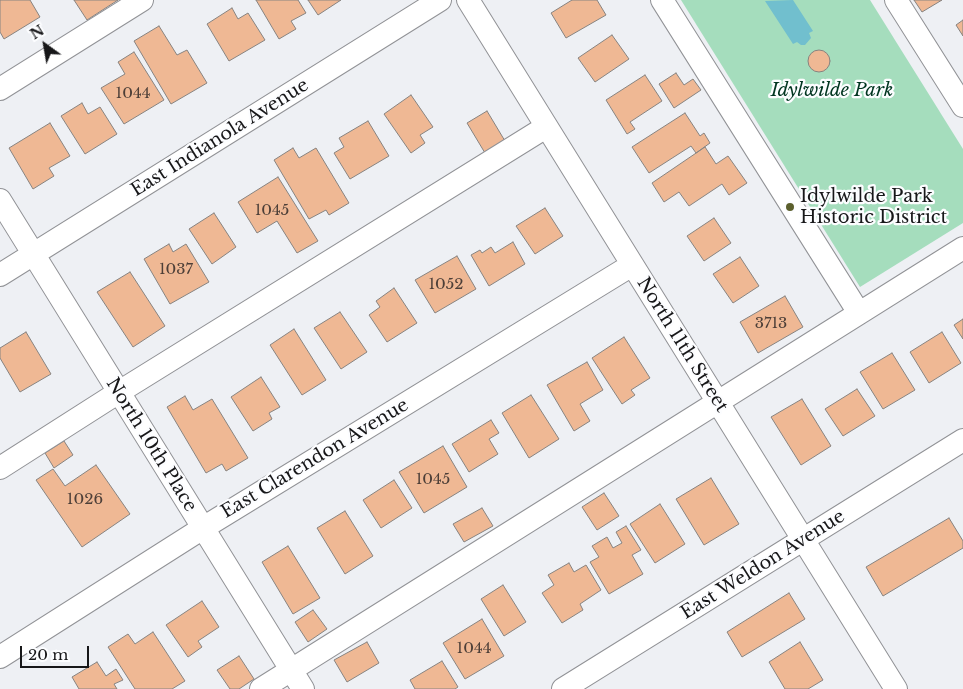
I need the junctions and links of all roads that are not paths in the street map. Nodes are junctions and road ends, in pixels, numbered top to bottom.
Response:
1 (142, 0) edge
2 (440, 0) edge
3 (468, 0) edge
4 (662, 0) edge
5 (896, 0) edge
6 (0, 90) edge
7 (963, 106) edge
8 (546, 127) junction
9 (0, 200) edge
10 (963, 248) edge
11 (34, 254) junction
12 (632, 265) junction
13 (0, 275) edge
14 (859, 313) junction
15 (119, 392) junction
16 (717, 401) junction
17 (963, 440) edge
18 (0, 468) edge
19 (203, 528) junction
20 (802, 541) junction
21 (0, 658) edge
22 (291, 670) junction
23 (261, 689) edge
24 (303, 689) edge
25 (563, 689) edge
26 (896, 689) edge

1 - 6 street
2 - 11 street, East Indianola Avenue
3 - 8 street, North 11th Street
4 - 14 street
5 - 7 street
8 - 12 street, North 11th Street
8 - 15 street
9 - 11 street, North 10th Place
10 - 14 street
11 - 13 street, East Indianola Avenue
11 - 15 street, North 10th Place
12 - 16 street, North 11th Street
12 - 19 street, East Clarendon Avenue
14 - 16 street
15 - 18 street
15 - 19 street, North 10th Place
16 - 20 street, North 11th Street
16 - 22 street
17 - 20 street, East Weldon Avenue
19 - 21 street, East Clarendon Avenue
19 - 22 street, North 10th Place
20 - 25 street, East Weldon Avenue
20 - 26 street, North 11th Street
22 - 23 street
22 - 24 street, North 10th Place

